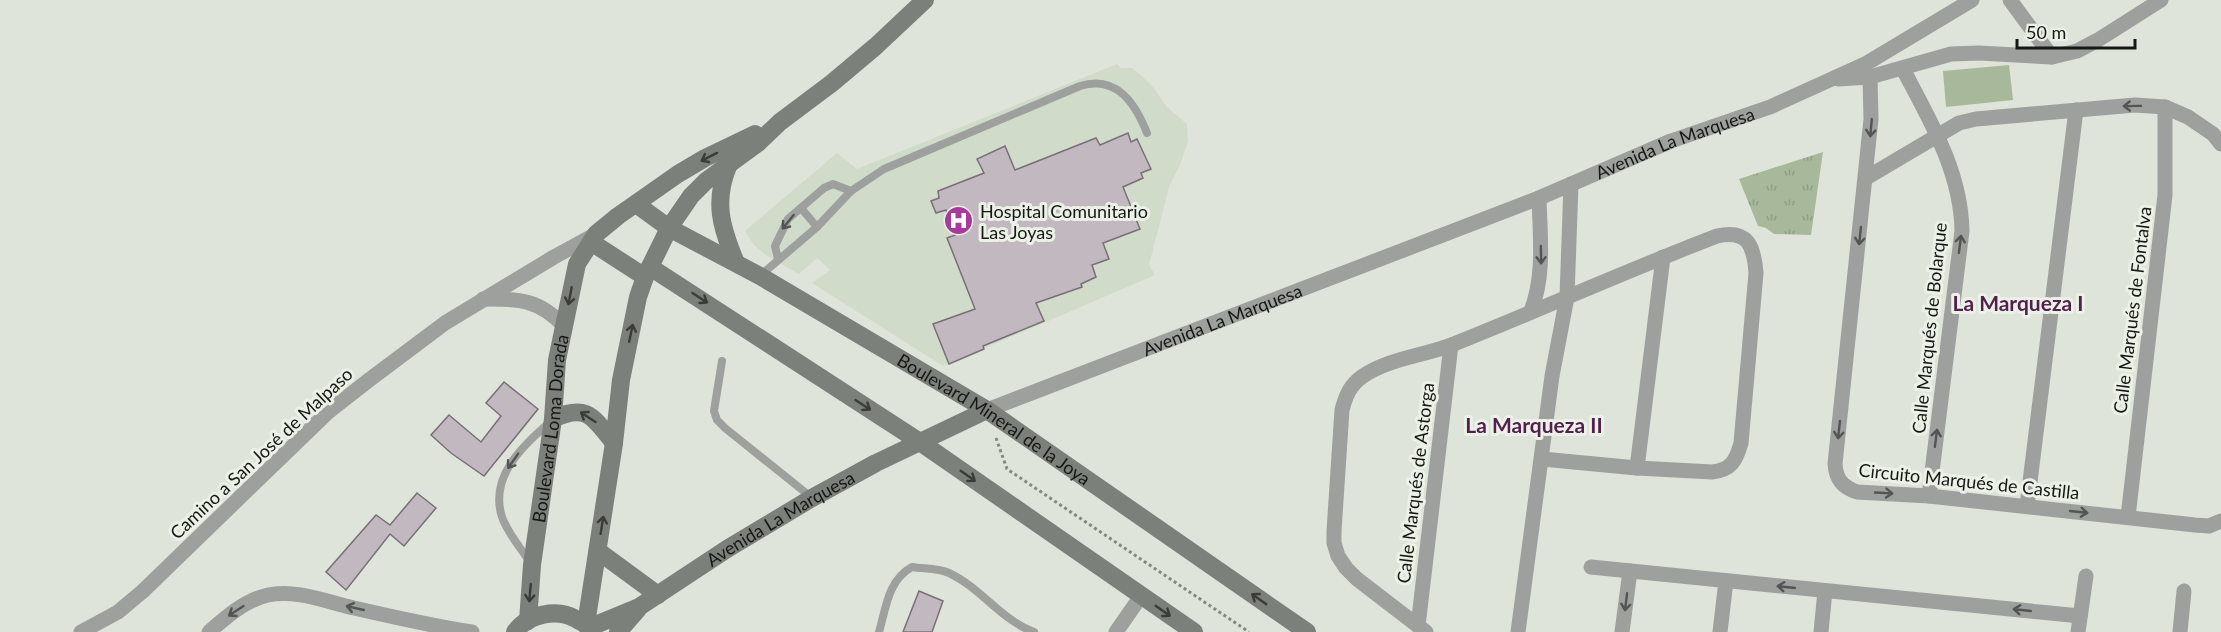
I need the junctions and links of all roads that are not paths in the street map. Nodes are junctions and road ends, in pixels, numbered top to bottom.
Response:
1 (926, 0) edge
2 (1972, 0) edge
3 (2010, 0) edge
4 (2161, 0) edge
5 (2052, 57) junction
6 (1903, 69) junction
7 (1870, 77) junction
8 (1829, 80) junction
9 (2165, 107) junction
10 (2076, 110) junction
11 (780, 122) junction
12 (1148, 133) dead end
13 (1938, 136) junction
14 (2221, 144) edge
15 (729, 163) junction
16 (1866, 178) junction
17 (1571, 184) junction
18 (851, 191) junction
19 (1539, 198) junction
20 (636, 204) junction
21 (801, 208) junction
22 (817, 227) junction
23 (669, 228) junction
24 (593, 238) junction
25 (1663, 257) junction
26 (778, 259) junction
27 (736, 262) junction
28 (648, 272) junction
29 (760, 276) junction
30 (1567, 297) junction
31 (483, 299) junction
32 (1531, 311) junction
33 (565, 327) junction
34 (1451, 345) junction
35 (722, 361) dead end
36 (987, 410) junction
37 (553, 419) junction
38 (920, 442) junction
39 (614, 443) junction
40 (1542, 459) junction
41 (1637, 468) junction
42 (1929, 496) junction
43 (812, 498) junction
44 (2027, 506) junction
45 (2128, 517) junction
46 (2221, 520) edge
47 (598, 551) junction
48 (532, 565) junction
49 (1591, 567) dead end
50 (1630, 571) junction
51 (2086, 576) dead end
52 (1726, 581) junction
53 (1825, 591) junction
54 (2184, 591) dead end
55 (658, 595) junction
56 (1141, 596) junction
57 (639, 607) junction
58 (2080, 616) junction
59 (521, 626) edge
60 (412, 627) edge
61 (588, 628) edge
62 (1422, 629) edge
63 (81, 632) edge
64 (209, 632) edge
65 (472, 632) edge
66 (618, 632) edge
67 (879, 632) edge
68 (1034, 632) edge
69 (1116, 632) edge
70 (1194, 632) edge
71 (1307, 632) edge
72 (1518, 632) edge
73 (1622, 632) edge
74 (1720, 632) edge
75 (1821, 632) edge
76 (2078, 632) edge
77 (2180, 632) edge

1 - 11 street
2 - 8 street, Avenida La Marquesa
3 - 5 street
4 - 5 street
5 - 6 street
6 - 7 street
6 - 13 street, Calle Marqués de Bolarque
7 - 8 street
7 -> 16 street, Circuito Marqués de Castilla
8 - 17 street, Avenida La Marquesa
9 -> 10 street
9 - 14 street
9 - 45 street, Calle Marqués de Fontalva
10 - 13 street
10 - 44 street
11 - 15 street
11 -> 20 street, Boulevard Loma Dorada
12 - 18 lane
13 - 16 street
42 -> 13 street, Calle Marqués de Bolarque
15 - 23 street
15 - 27 street
16 -> 42 street, Circuito Marqués de Castilla
17 - 19 street, Avenida La Marquesa
17 - 30 street
18 - 21 lane
18 - 22 lane
19 -> 32 street
19 - 36 street, Avenida La Marquesa
20 - 23 street
20 - 24 street, Boulevard Loma Dorada
21 - 22 lane
21 -> 26 lane
22 - 26 lane
23 - 27 street, Boulevard Mineral de la Joya
23 - 28 street
24 - 28 street
24 - 31 street, Camino a San José de Malpaso
24 -> 33 street, Boulevard Loma Dorada
25 - 30 street
25 - 41 street
25 - 41 street
26 - 29 lane
27 - 29 street, Boulevard Mineral de la Joya
28 -> 38 street
39 -> 28 street
29 - 36 street, Boulevard Mineral de la Joya
30 - 32 street
30 - 40 street
31 - 33 street
31 - 63 street, Camino a San José de Malpaso
32 - 34 street
33 - 37 street, Boulevard Loma Dorada
34 - 62 street, Calle Marqués de Astorga
34 - 62 street
35 - 43 lane
36 - 38 street, Avenida La Marquesa
71 -> 36 street, Boulevard Mineral de la Joya
39 -> 37 street
37 - 48 street, Boulevard Loma Dorada
37 -> 48 lane
38 - 43 street, Avenida La Marquesa
38 -> 56 street
47 -> 39 street
40 - 41 street
40 - 72 street
42 - 44 street, Circuito Marqués de Castilla
43 - 55 street, Avenida La Marquesa
44 -> 45 street, Circuito Marqués de Castilla
45 - 46 street, Circuito Marqués de Castilla
47 - 55 street
47 - 61 street
48 -> 59 street, Boulevard Loma Dorada
49 - 50 street
50 - 52 street
50 -> 73 street
51 - 58 street
53 -> 52 street
52 - 74 street
58 -> 53 street
53 - 75 street
54 - 77 street
55 - 57 street, Avenida La Marquesa
56 - 69 street
56 -> 70 street
57 - 61 street, Avenida La Marquesa
57 - 66 street, Avenida La Marquesa
58 - 76 street
59 - 61 street
60 -> 64 street
60 - 65 street
67 - 68 lane

